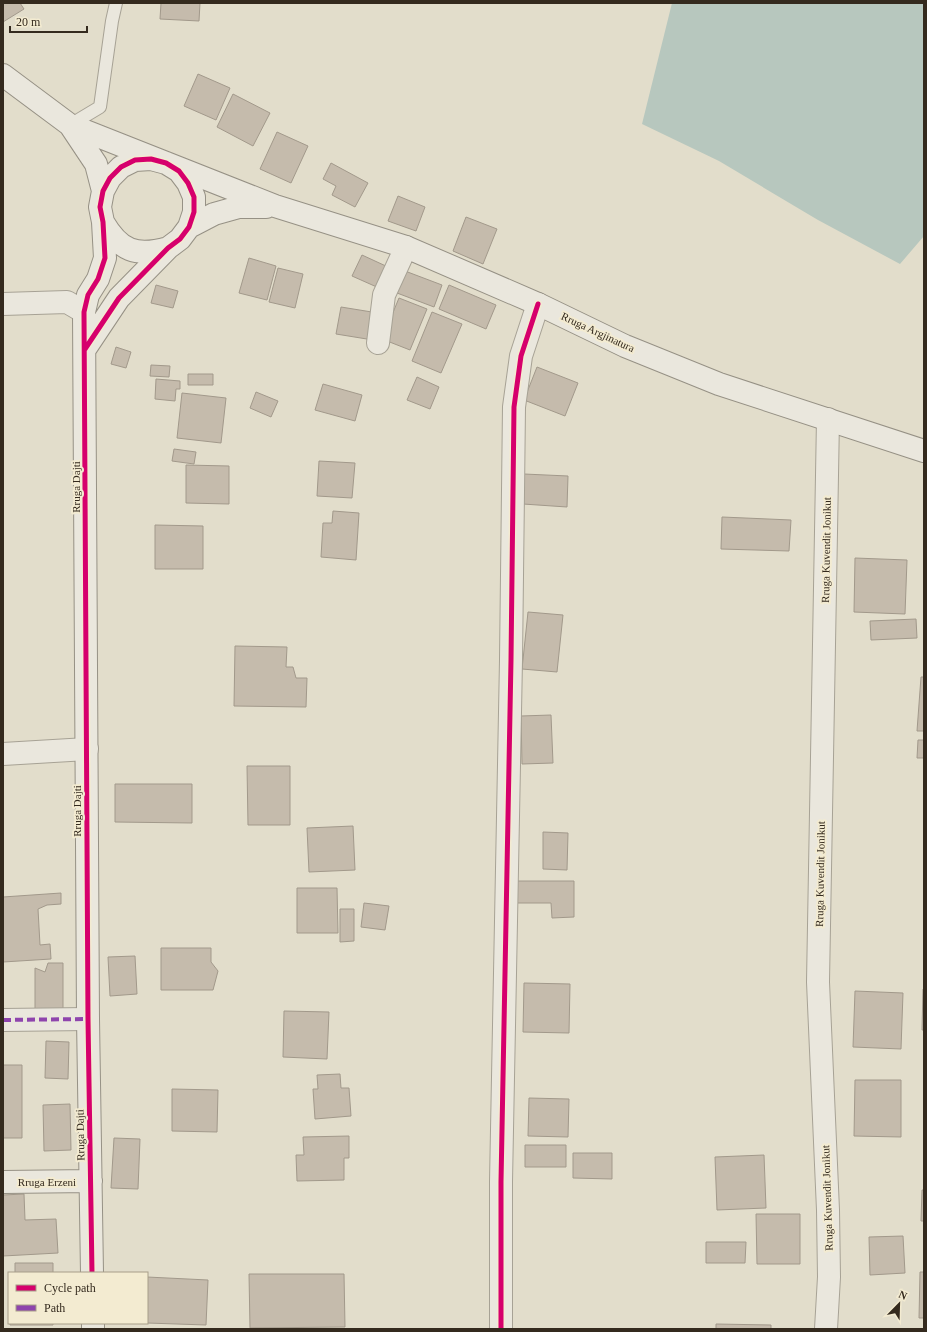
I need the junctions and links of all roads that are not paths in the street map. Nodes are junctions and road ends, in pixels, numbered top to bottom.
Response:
1 (116, 3) edge
2 (3, 75) edge
3 (70, 125) junction
4 (166, 163) junction
5 (103, 191) junction
6 (275, 206) junction
7 (103, 222) junction
8 (189, 227) junction
9 (406, 247) junction
10 (168, 248) junction
11 (3, 304) edge
12 (538, 304) junction
13 (84, 312) junction
14 (378, 343) dead end
15 (85, 349) junction
16 (828, 420) junction
17 (924, 451) edge
18 (87, 749) junction
19 (3, 754) edge
20 (88, 1019) junction
21 (3, 1020) edge
22 (91, 1181) junction
23 (3, 1182) edge
24 (92, 1272) edge
25 (501, 1329) edge
26 (826, 1329) edge

1 - 3 lane
2 - 3 street
3 - 4 street
3 - 5 street
4 - 5 street
4 - 6 street
4 - 8 street
5 - 7 street
6 - 8 street
6 - 9 street, Rruga Argjinatura
7 - 10 street
7 - 13 street, Rruga Dajti
8 - 10 street
9 - 12 street, Rruga Argjinatura
9 - 14 street
10 - 15 street
11 - 13 street
12 - 16 street, Rruga Argjinatura
12 - 25 street
13 - 15 street, Rruga Dajti
15 - 18 street, Rruga Dajti
16 - 17 street, Rruga Argjinatura
16 - 26 street, Rruga Kuvendit Jonikut
18 - 19 street
18 - 20 street, Rruga Dajti
20 - 21 street
20 - 22 street, Rruga Dajti
22 - 23 street, Rruga Erzeni
22 - 24 street, Rruga Dajti

